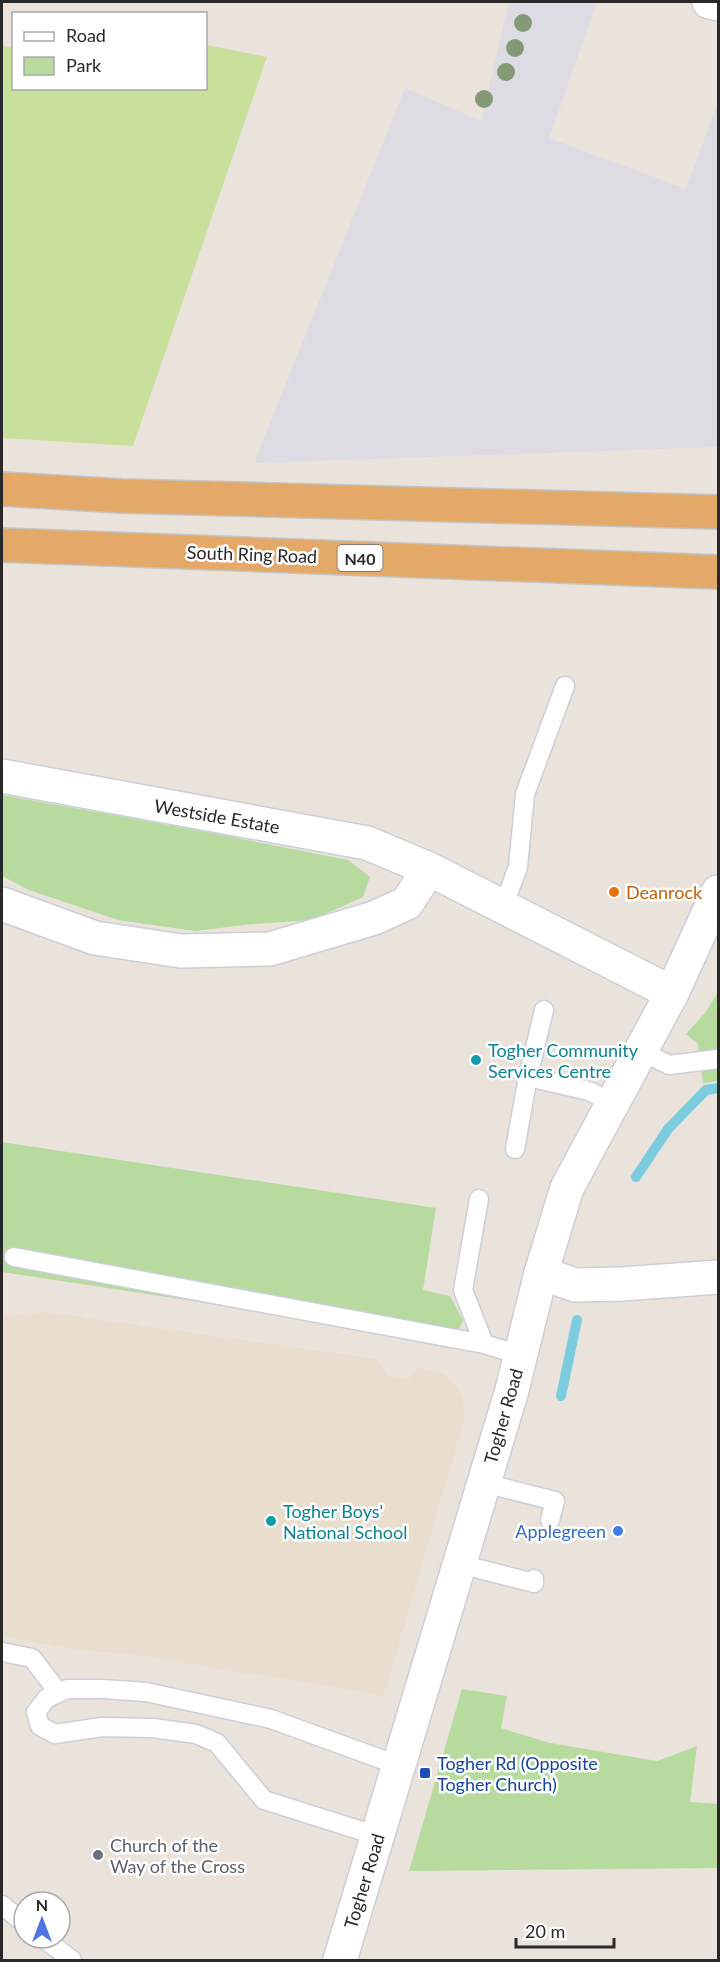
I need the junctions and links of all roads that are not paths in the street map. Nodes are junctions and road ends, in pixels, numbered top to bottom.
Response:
1 (709, 2) edge
2 (718, 4) edge
3 (2, 489) edge
4 (718, 512) edge
5 (2, 545) edge
6 (718, 572) edge
7 (565, 686) dead end
8 (2, 776) edge
9 (429, 869) junction
10 (718, 892) edge
11 (2, 904) edge
12 (502, 907) junction
13 (672, 993) junction
14 (544, 1010) dead end
15 (641, 1051) junction
16 (718, 1059) edge
17 (528, 1077) junction
18 (612, 1103) junction
19 (515, 1149) dead end
20 (479, 1199) dead end
21 (14, 1257) dead end
22 (541, 1273) junction
23 (718, 1277) edge
24 (484, 1344) junction
25 (520, 1354) junction
26 (484, 1483) junction
27 (550, 1520) dead end
28 (460, 1564) junction
29 (534, 1579) dead end
30 (2, 1652) edge
31 (58, 1692) junction
32 (399, 1766) junction
33 (378, 1836) junction
34 (59, 1950) edge
35 (72, 1960) edge
36 (340, 1960) edge

1 - 2 street
3 - 4 highway
5 - 6 highway, South Ring Road / N40
7 - 12 lane
8 - 9 street, Westside Estate
9 - 11 street
9 - 12 street, Westside Estate
10 - 13 street, Togher Road
12 - 13 street, Westside Estate
13 - 15 street, Togher Road
14 - 17 lane
15 - 16 lane
15 - 18 street, Togher Road
17 - 18 lane
17 - 19 lane
18 - 22 street, Togher Road
20 - 24 lane
21 - 24 lane
22 - 23 street
22 - 25 street, Togher Road
24 - 25 lane
25 - 26 street, Togher Road
26 - 27 lane
26 - 28 street, Togher Road
28 - 29 lane
28 - 32 street, Togher Road
30 - 31 lane
31 - 32 lane
31 - 33 lane
32 - 33 street, Togher Road
33 - 36 street, Togher Road
34 - 35 lane

